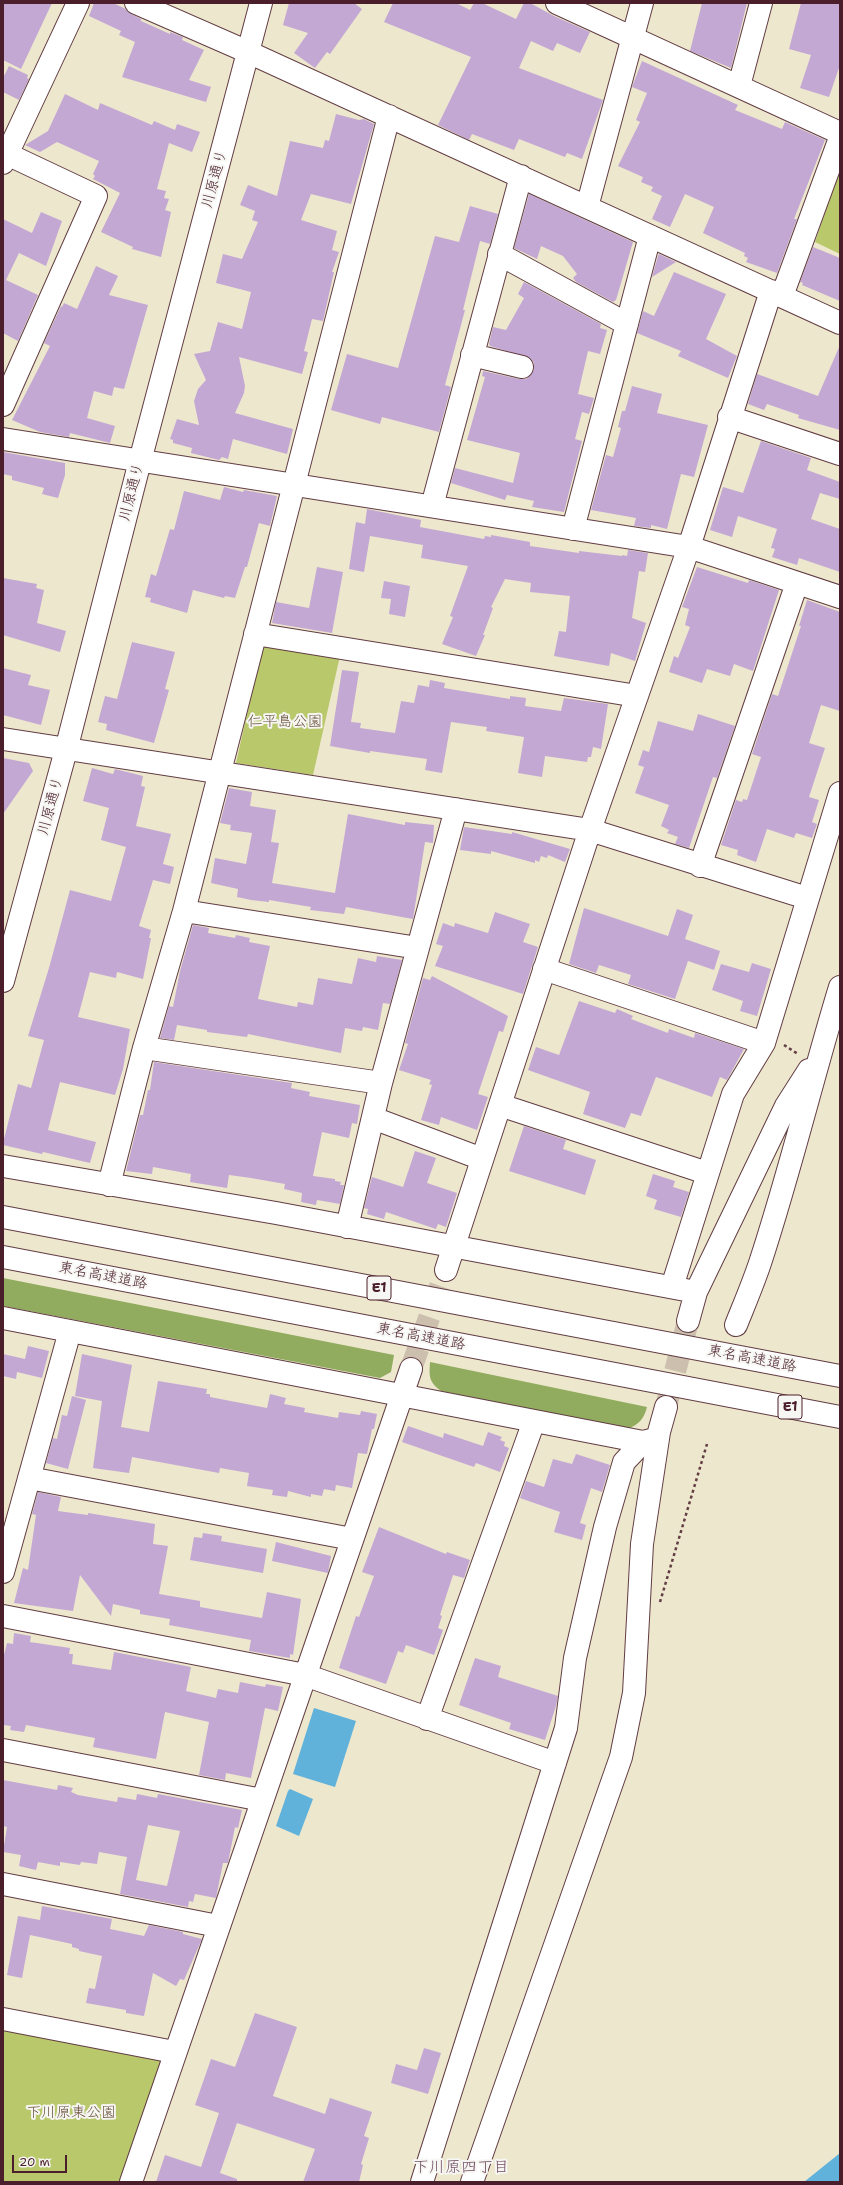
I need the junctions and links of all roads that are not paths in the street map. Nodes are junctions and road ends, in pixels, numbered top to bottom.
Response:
1 (78, 3) edge
2 (136, 3) edge
3 (261, 3) edge
4 (558, 3) edge
5 (642, 3) edge
6 (761, 3) edge
7 (632, 38) junction
8 (248, 52) junction
9 (739, 86) junction
10 (389, 116) junction
11 (840, 133) edge
12 (840, 138) edge
13 (5, 158) edge
14 (520, 176) junction
15 (587, 207) junction
16 (650, 236) junction
17 (499, 254) junction
18 (776, 294) junction
19 (840, 323) edge
20 (627, 324) junction
21 (472, 355) junction
22 (522, 367) dead end
23 (3, 405) edge
24 (729, 417) junction
25 (3, 439) edge
26 (840, 454) edge
27 (140, 461) junction
28 (293, 484) junction
29 (432, 506) junction
30 (572, 529) junction
31 (688, 547) junction
32 (797, 583) junction
33 (840, 597) edge
34 (255, 634) junction
35 (637, 696) junction
36 (3, 739) edge
37 (66, 750) junction
38 (218, 774) junction
39 (840, 793) edge
40 (456, 809) junction
41 (590, 830) junction
42 (700, 866) junction
43 (807, 898) junction
44 (184, 911) junction
45 (418, 948) junction
46 (544, 969) junction
47 (3, 981) edge
48 (840, 987) edge
49 (765, 1039) junction
50 (144, 1048) junction
51 (817, 1057) junction
52 (381, 1083) junction
53 (500, 1105) junction
54 (373, 1118) junction
55 (482, 1159) junction
56 (3, 1166) edge
57 (707, 1173) junction
58 (109, 1185) junction
59 (3, 1217) edge
60 (347, 1227) junction
61 (453, 1247) junction
62 (3, 1257) edge
63 (446, 1270) tunnel mouth
64 (672, 1287) junction
65 (696, 1292) junction
66 (3, 1318) edge
67 (688, 1321) tunnel mouth
68 (736, 1326) dead end
69 (70, 1331) junction
70 (411, 1369) tunnel mouth
71 (840, 1376) edge
72 (402, 1395) junction
73 (666, 1406) tunnel mouth
74 (840, 1417) edge
75 (534, 1421) junction
76 (650, 1440) junction
77 (29, 1478) junction
78 (352, 1539) junction
79 (3, 1572) edge
80 (3, 1616) edge
81 (305, 1675) junction
82 (427, 1719) junction
83 (3, 1750) edge
84 (555, 1763) junction
85 (262, 1800) junction
86 (3, 1884) edge
87 (218, 1926) junction
88 (3, 2019) edge
89 (174, 2052) junction
90 (131, 2182) edge
91 (422, 2182) edge
92 (472, 2182) edge

1 - 13 main road
2 - 8 main road
3 - 8 main road, 川原通り
4 - 7 main road
5 - 7 main road
6 - 9 main road
7 - 9 main road
7 - 15 main road
8 - 10 main road
8 - 27 main road, 川原通り
9 - 11 main road
10 - 14 main road
10 - 28 main road
12 - 18 main road
13 - 23 main road
14 - 15 main road
14 - 17 main road
15 - 16 main road
16 - 18 main road
16 - 20 main road
17 - 20 main road
17 - 21 main road
18 - 19 main road
18 - 24 main road
20 - 30 main road
21 - 22 main road
21 - 29 main road
24 - 26 main road
24 - 31 main road
25 - 27 main road
27 - 28 main road
27 - 37 main road, 川原通り
28 - 29 main road
28 - 34 main road
29 - 30 main road
30 - 31 main road
31 - 32 main road
31 - 35 main road
32 - 33 main road
32 - 42 main road
34 - 35 main road
34 - 38 main road
35 - 41 main road
36 - 37 main road
37 - 38 main road
37 - 47 main road, 川原通り
38 - 40 main road
38 - 44 main road
39 - 43 main road
40 - 41 main road
40 - 45 main road
41 - 42 main road
41 - 46 main road
42 - 43 main road
43 - 49 main road
44 - 45 main road
44 - 50 main road
45 - 52 main road
46 - 49 main road
46 - 53 main road
48 - 51 main road
49 - 57 main road
50 - 52 main road
50 - 58 main road
51 - 65 main road
51 - 68 main road
52 - 54 main road
53 - 55 main road
53 - 57 main road
54 - 55 main road
54 - 60 main road
55 - 61 main road
56 - 58 main road
57 - 64 main road
58 - 60 main road
59 - 71 main road, 東名高速道路 / E1
60 - 61 main road
61 - 63 main road
61 - 64 main road
62 - 74 main road, 東名高速道路 / E1
64 - 65 main road
65 - 67 main road
66 - 69 main road
69 - 72 main road
69 - 77 main road
70 - 72 main road
72 - 75 main road
72 - 78 main road
73 - 76 main road
75 - 76 main road
75 - 82 main road
76 - 84 main road
76 - 92 main road
77 - 78 main road
77 - 79 main road
78 - 81 main road
80 - 81 main road
81 - 82 main road
81 - 85 main road
82 - 84 main road
83 - 85 main road
84 - 91 main road
85 - 87 main road
86 - 87 main road
87 - 89 main road
88 - 89 main road
89 - 90 main road

